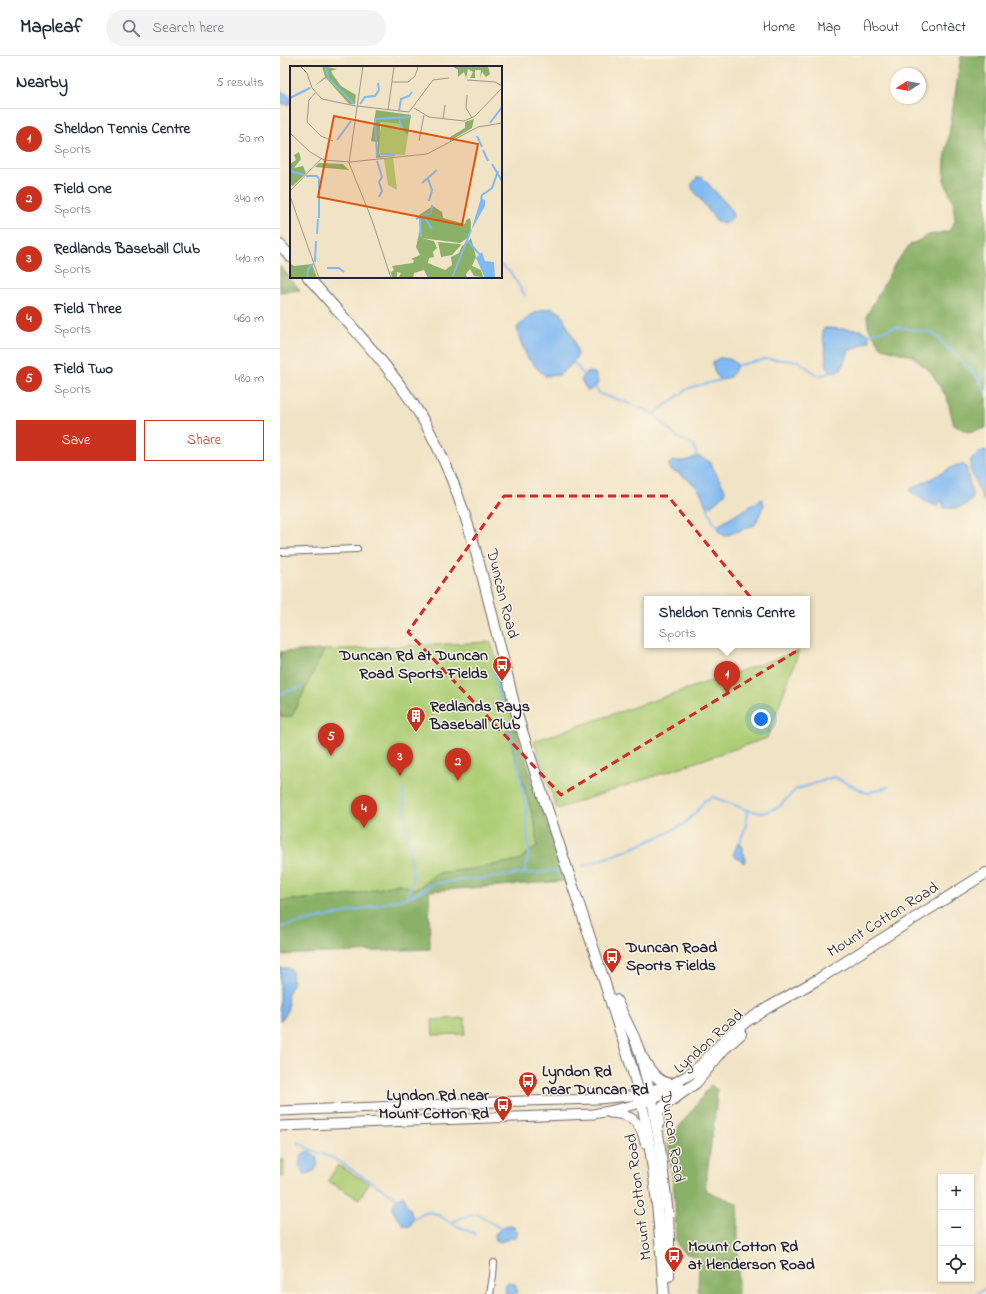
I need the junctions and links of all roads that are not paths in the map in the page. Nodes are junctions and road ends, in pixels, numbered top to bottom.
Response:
1 (280, 245) edge
2 (290, 256) edge
3 (309, 278) edge
4 (357, 549) dead end
5 (280, 552) edge
6 (986, 873) edge
7 (596, 954) junction
8 (796, 993) junction
9 (775, 1008) junction
10 (640, 1053) junction
11 (673, 1084) junction
12 (651, 1095) junction
13 (640, 1099) junction
14 (524, 1101) junction
15 (280, 1111) edge
16 (593, 1114) junction
17 (525, 1116) junction
18 (280, 1126) edge
19 (658, 1211) junction
20 (669, 1239) junction
21 (494, 1263) dead end
22 (490, 1294) edge
23 (664, 1294) edge
24 (668, 1294) edge

1 - 2 main road
3 - 7 main road, Duncan Road
4 - 5 street
6 - 8 main road, Mount Cotton Road
7 - 10 main road, Duncan Road
7 - 13 main road, Duncan Road
8 - 9 main road, Mount Cotton Road
8 - 11 main road, Mount Cotton Road
9 - 12 main road, Lyndon Road
9 - 20 main road, Mount Cotton Road
10 - 11 main road
10 - 12 main road, Duncan Road
11 - 12 main road, Mount Cotton Road
12 - 13 main road, Mount Cotton Road
12 - 20 main road, Duncan Road
13 - 14 main road
13 - 16 main road
13 - 19 main road, Mount Cotton Road
14 - 15 main road
14 - 17 main road
16 - 17 main road
16 - 19 main road
17 - 18 main road
19 - 23 main road, Mount Cotton Road
20 - 24 main road, Mount Cotton Road
21 - 22 street

